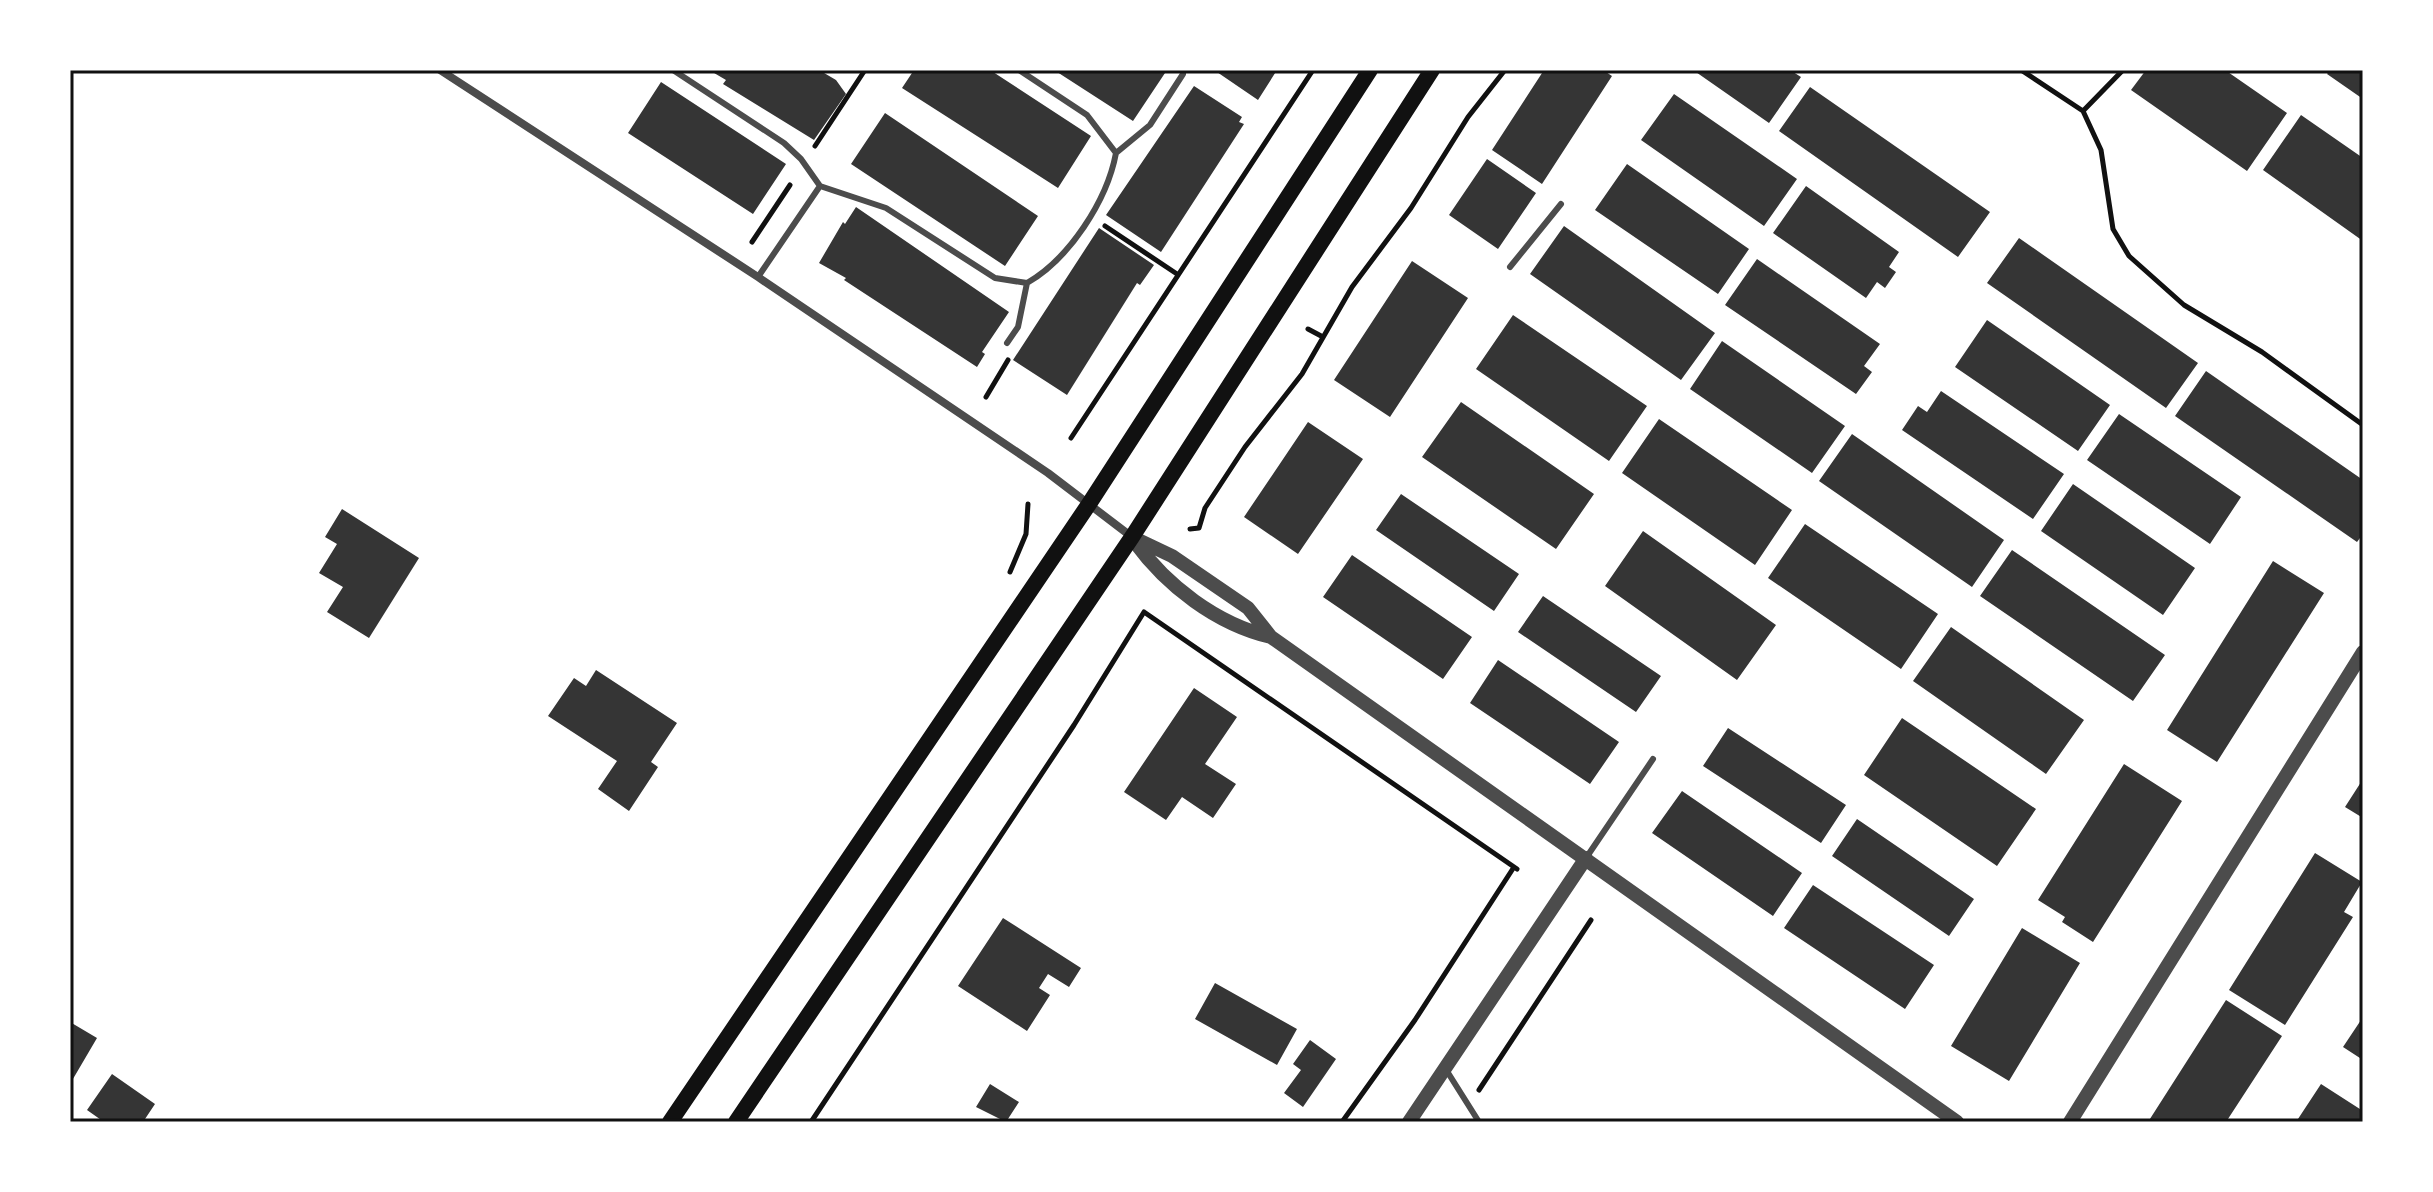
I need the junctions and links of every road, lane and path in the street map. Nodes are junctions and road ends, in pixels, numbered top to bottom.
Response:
1 (440, 70) edge
2 (673, 70) edge
3 (865, 70) edge
4 (1019, 70) edge
5 (1313, 70) edge
6 (1370, 70) edge
7 (1432, 70) edge
8 (1505, 70) edge
9 (2021, 70) edge
10 (2123, 70) edge
11 (1183, 74) dead end
12 (2083, 111) junction
13 (813, 151) dead end
14 (1116, 153) junction
15 (790, 185) dead end
16 (820, 186) junction
17 (1561, 204) dead end
18 (1089, 215) junction
19 (752, 242) dead end
20 (1510, 267) dead end
21 (1177, 274) junction
22 (758, 277) junction
23 (1027, 283) junction
24 (1308, 329) dead end
25 (1323, 337) junction
26 (1007, 343) joint
27 (986, 397) dead end
28 (2363, 425) edge
29 (1071, 438) dead end
30 (1028, 504) dead end
31 (1089, 504) junction
32 (1190, 529) dead end
33 (1132, 537) junction
34 (1007, 576) dead end
35 (1271, 637) junction
36 (2363, 652) edge
37 (1653, 759) dead end
38 (1586, 858) junction
39 (1591, 920) dead end
40 (1445, 1068) junction
41 (1469, 1104) junction
42 (1412, 1121) edge
43 (670, 1122) edge
44 (736, 1122) edge
45 (811, 1122) edge
46 (1342, 1122) edge
47 (1479, 1122) edge
48 (1957, 1122) edge
49 (2070, 1122) edge

1 - 22 street
2 - 16 lane
3 - 13 path
4 - 14 lane
5 - 21 path
6 - 31 main road
7 - 33 main road
8 - 25 path
9 - 12 path
10 - 12 path
11 - 14 lane
12 - 28 path
14 - 18 lane
15 - 19 path
16 - 22 lane
16 - 23 lane
17 - 20 lane
18 - 21 path
18 - 23 lane
21 - 29 path
22 - 31 street
23 - 26 lane
24 - 25 path
25 - 32 path
26 - 27 path
30 - 34 path
31 - 33 street
31 - 43 main road
33 - 35 street
33 - 35 street
33 - 44 main road
35 - 38 street
36 - 49 street
37 - 38 lane
38 - 40 street
38 - 48 street
39 - 41 path
40 - 41 lane
40 - 42 street
41 - 47 lane
45 - 46 path

